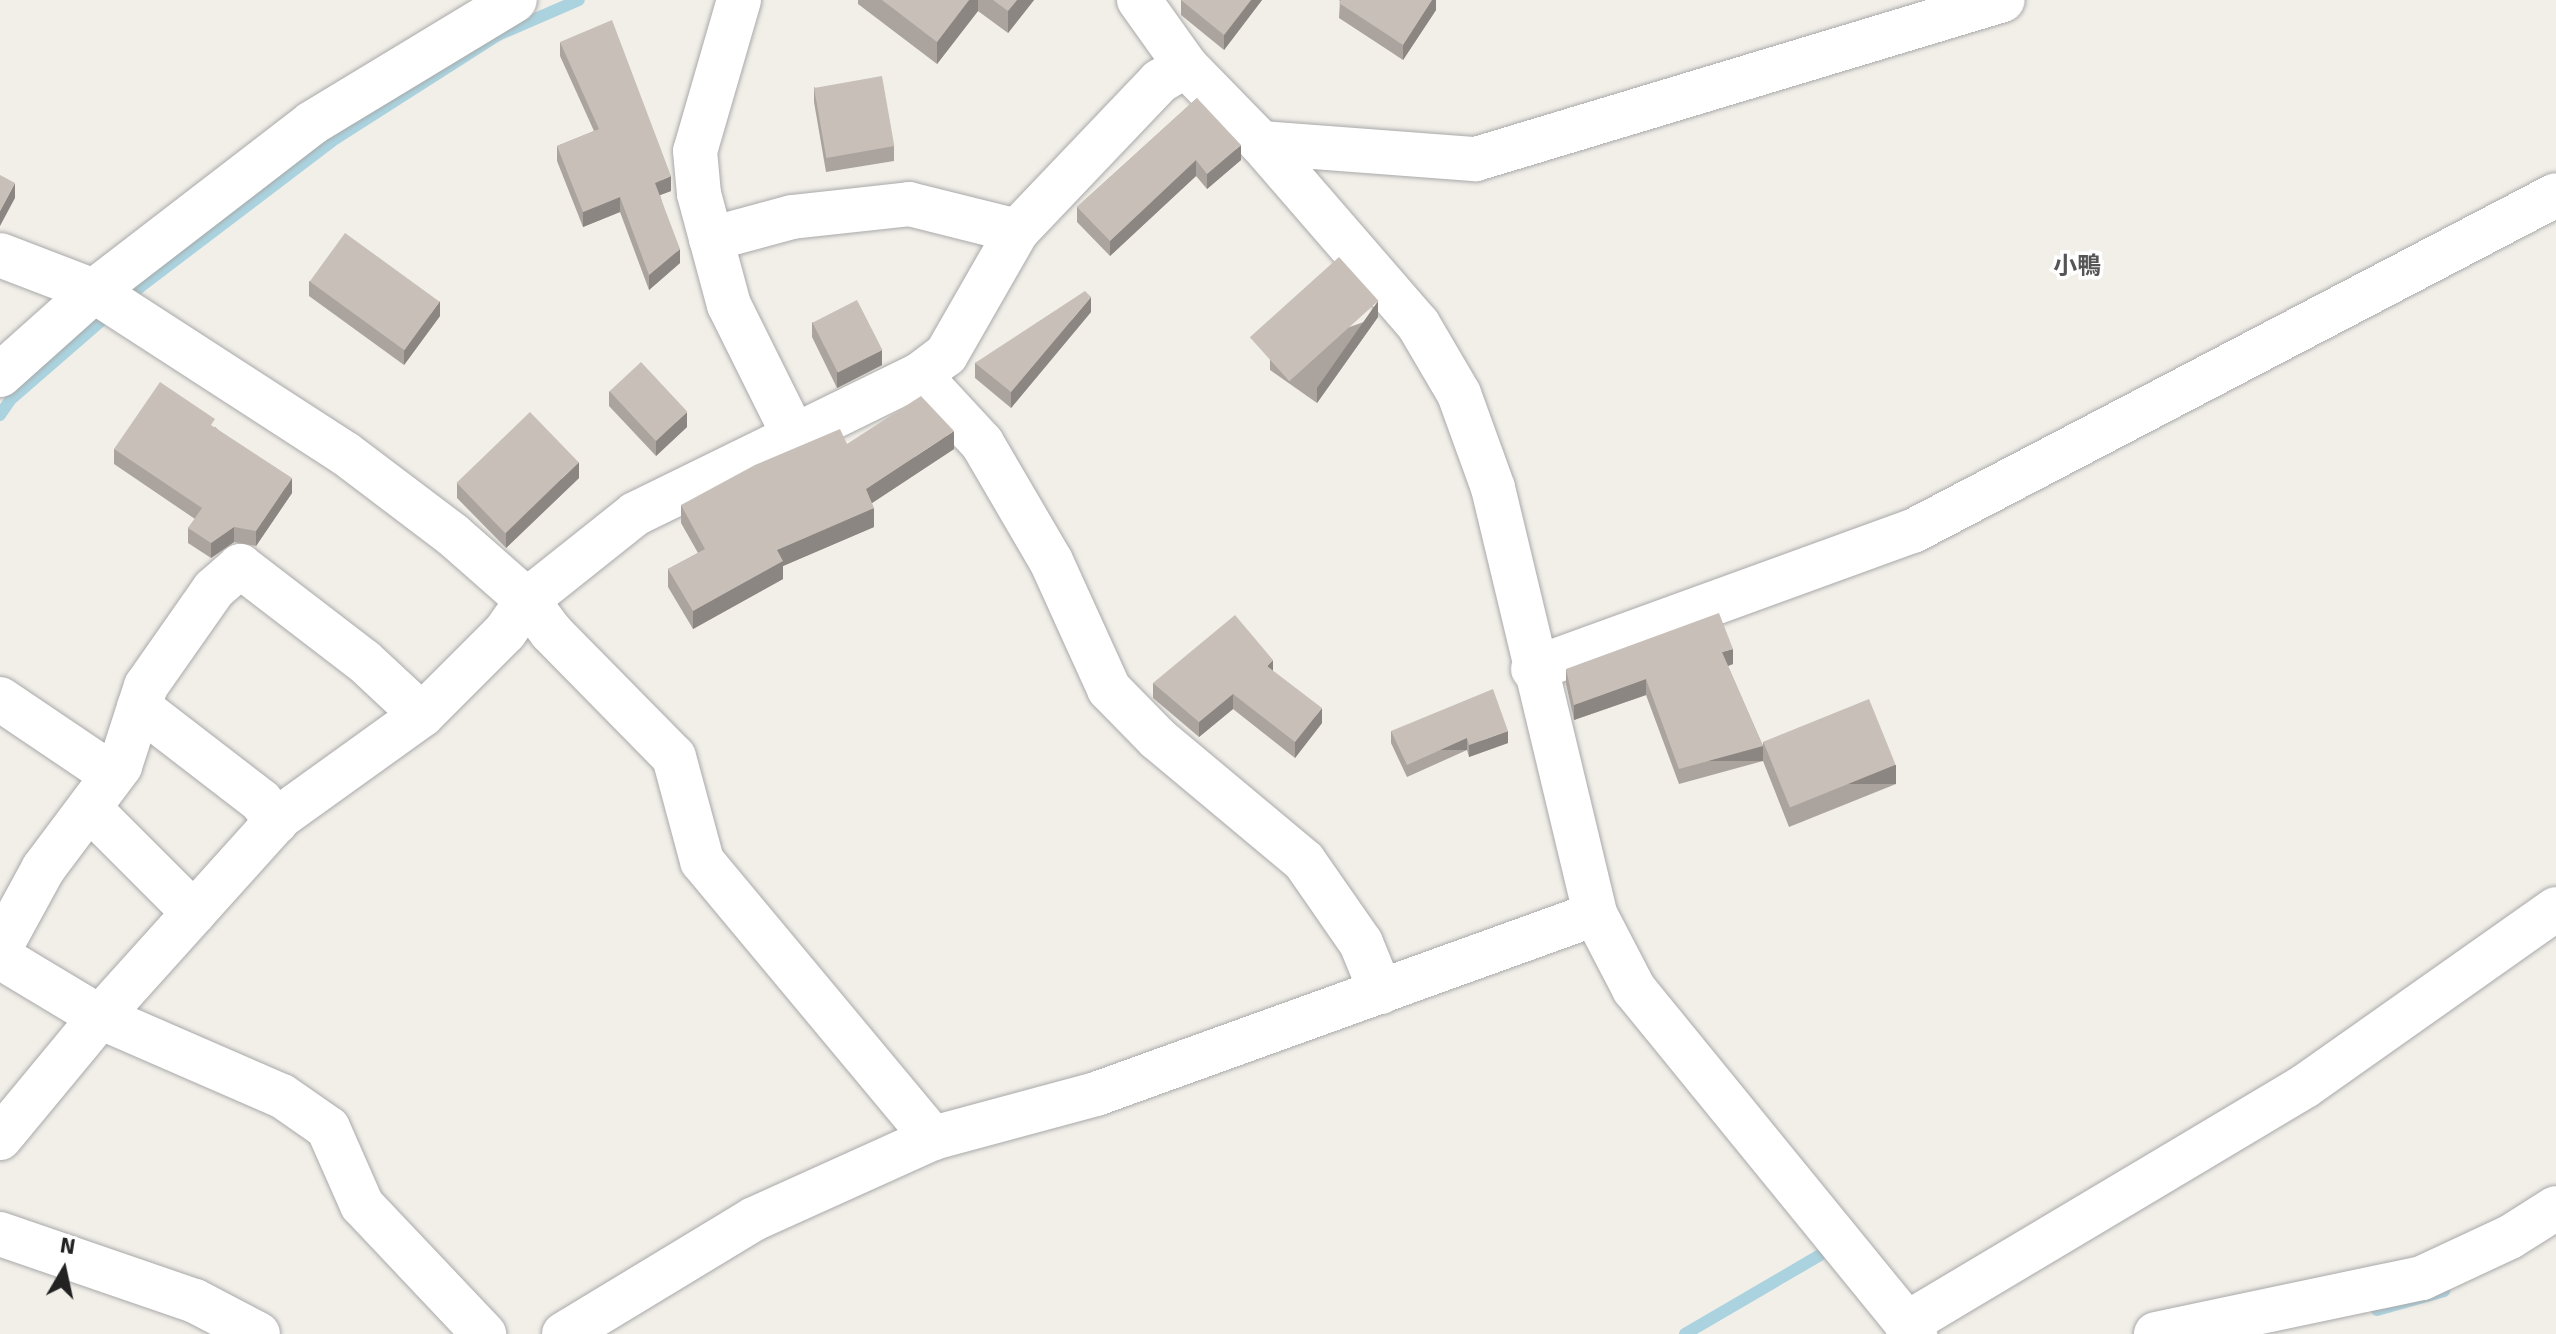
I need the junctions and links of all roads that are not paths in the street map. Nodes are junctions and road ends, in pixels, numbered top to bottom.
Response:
1 (515, 0) edge
2 (739, 0) edge
3 (1139, 0) edge
4 (2003, 0) edge
5 (1186, 66) junction
6 (1261, 143) junction
7 (2556, 195) edge
8 (1017, 231) junction
9 (711, 239) junction
10 (0, 255) edge
11 (109, 300) junction
12 (0, 375) edge
13 (919, 375) junction
14 (794, 436) junction
15 (527, 600) junction
16 (1533, 669) junction
17 (0, 699) edge
18 (139, 707) junction
19 (422, 715) junction
20 (98, 765) dead end
21 (90, 809) junction
22 (276, 822) junction
23 (2556, 909) edge
24 (194, 913) junction
25 (1595, 914) junction
26 (0, 948) edge
27 (0, 957) edge
28 (1381, 992) junction
29 (100, 1017) junction
30 (0, 1138) edge
31 (933, 1138) junction
32 (2556, 1208) edge
33 (0, 1234) edge
34 (1910, 1329) edge
35 (258, 1334) edge
36 (484, 1334) edge
37 (564, 1334) edge
38 (2156, 1334) edge

1 - 11 street
2 - 9 street
3 - 5 street
4 - 6 street
5 - 6 street
5 - 8 street
6 - 16 street
7 - 16 street
8 - 9 street
8 - 13 street
9 - 14 street
10 - 11 street
11 - 12 street
11 - 15 street
13 - 14 street
13 - 28 street
14 - 15 street
15 - 19 street
15 - 31 street
16 - 25 street
17 - 20 street
18 - 19 street
18 - 21 street
18 - 22 street
19 - 22 street
21 - 24 street
21 - 26 street
22 - 24 street
23 - 34 street
24 - 29 street
25 - 28 street
25 - 34 street
27 - 29 street
28 - 31 street
29 - 30 street
29 - 36 street
31 - 37 street
32 - 38 street
33 - 35 street

